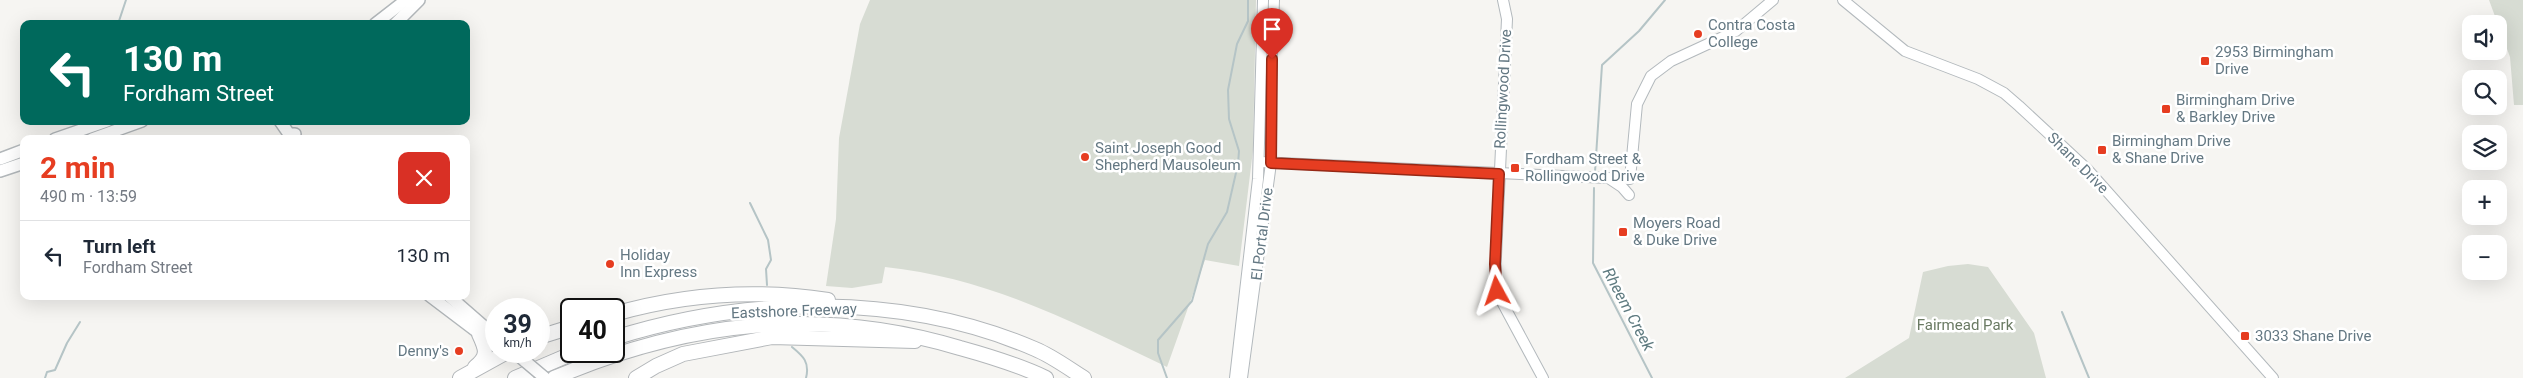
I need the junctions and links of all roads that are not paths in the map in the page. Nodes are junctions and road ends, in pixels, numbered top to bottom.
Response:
1 (1263, 0) edge
2 (1274, 0) edge
3 (1503, 0) edge
4 (1772, 0) edge
5 (1843, 0) edge
6 (414, 1) edge
7 (381, 20) edge
8 (398, 20) edge
9 (97, 125) edge
10 (131, 125) edge
11 (282, 125) edge
12 (72, 135) edge
13 (103, 135) edge
14 (290, 135) edge
15 (20, 152) edge
16 (0, 159) edge
17 (1259, 162) junction
18 (1271, 163) junction
19 (20, 164) edge
20 (0, 171) edge
21 (1499, 174) junction
22 (1609, 178) junction
23 (1629, 195) dead end
24 (435, 300) edge
25 (454, 300) edge
26 (891, 310) junction
27 (625, 311) edge
28 (485, 327) edge
29 (479, 334) junction
30 (625, 335) edge
31 (485, 338) edge
32 (939, 341) junction
33 (560, 359) edge
34 (487, 363) edge
35 (527, 363) edge
36 (462, 377) edge
37 (515, 378) edge
38 (545, 378) edge
39 (554, 378) edge
40 (636, 378) edge
41 (1046, 378) edge
42 (1084, 378) edge
43 (1235, 378) edge
44 (1242, 378) edge
45 (1543, 378) edge
46 (2274, 378) edge

1 - 17 street, El Portal Drive
2 - 18 street, El Portal Drive
3 - 21 street, Rollingwood Drive
4 - 22 street
5 - 46 street, Shane Drive
6 - 7 main road
6 - 8 main road
9 - 12 main road
10 - 13 main road
11 - 14 main road
15 - 16 main road
17 - 18 street
17 - 43 street, El Portal Drive
18 - 21 street
18 - 44 street, El Portal Drive
19 - 20 main road
21 - 22 street
21 - 45 street, Rollingwood Drive
22 - 23 street
24 - 29 main road
25 - 28 main road
26 - 27 highway
26 - 30 highway, Eastshore Freeway
26 - 42 highway, Eastshore Freeway
29 - 31 main road
29 - 36 highway
32 - 39 highway, Eastshore Freeway
32 - 40 highway
32 - 41 highway, Eastshore Freeway
33 - 37 highway
34 - 36 highway
35 - 38 main road, bridge

